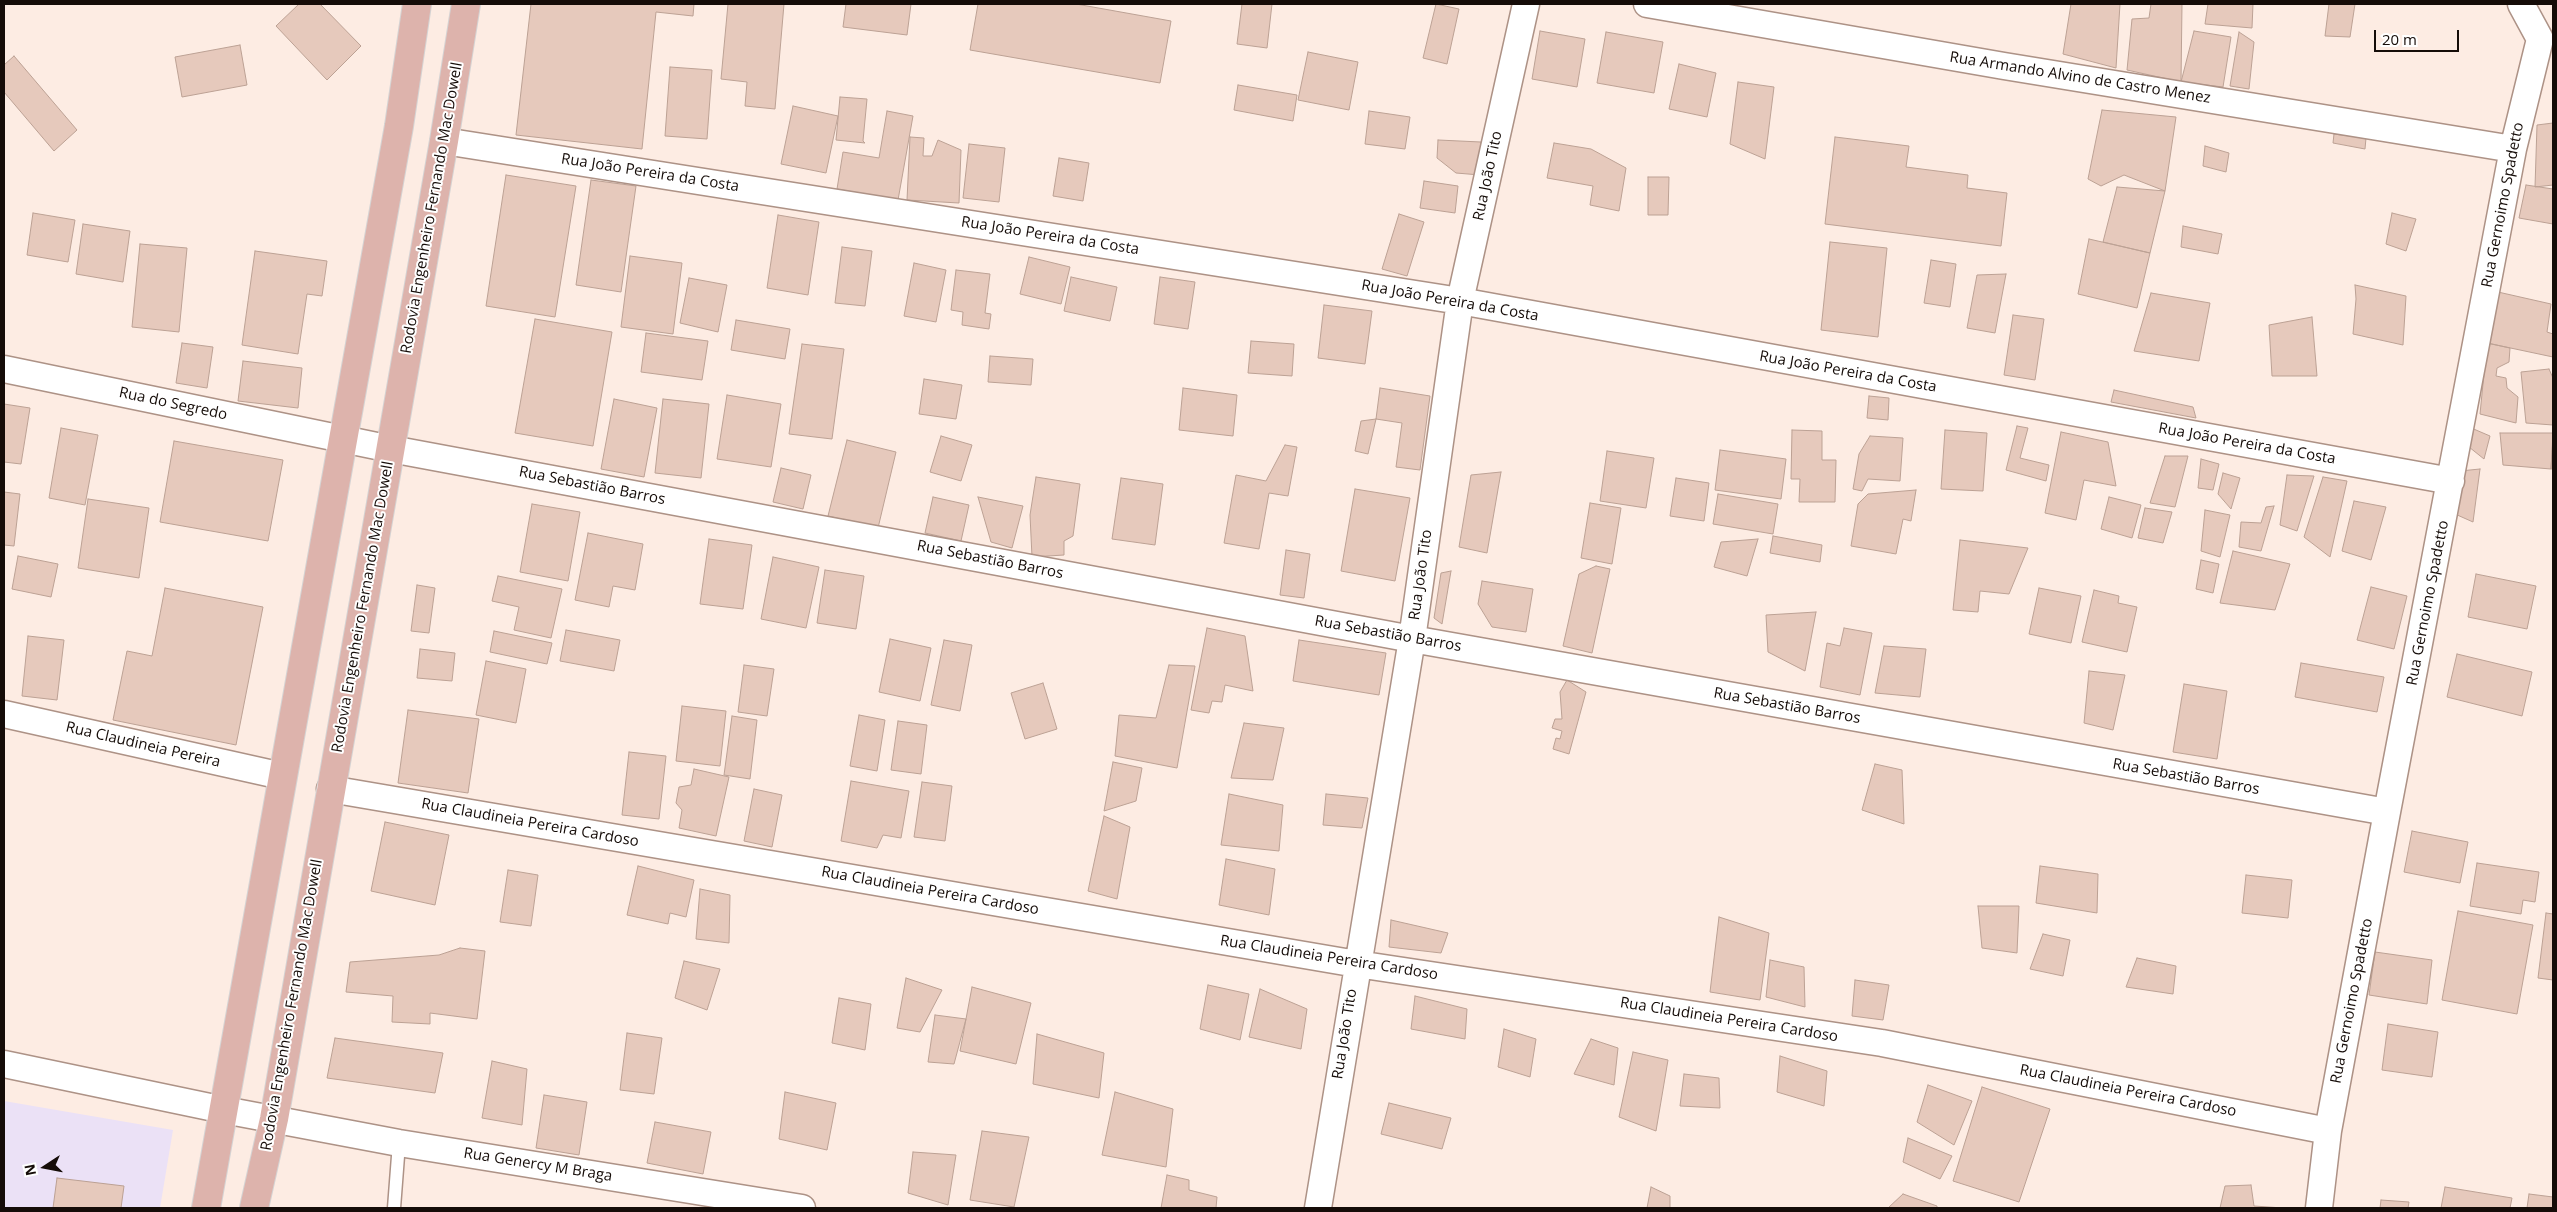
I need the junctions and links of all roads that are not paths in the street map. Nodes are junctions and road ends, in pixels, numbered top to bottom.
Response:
1 (417, 4) edge
2 (466, 4) edge
3 (1526, 4) edge
4 (1648, 4) edge
5 (2521, 4) edge
6 (2540, 39) junction
7 (2553, 61) edge
8 (444, 141) junction
9 (2513, 149) junction
10 (1460, 301) junction
11 (4, 369) edge
12 (343, 440) junction
13 (391, 449) junction
14 (2452, 481) junction
15 (1412, 639) junction
16 (4, 714) edge
17 (282, 776) junction
18 (330, 789) junction
19 (2387, 812) junction
20 (1357, 964) junction
21 (4, 1064) edge
22 (224, 1110) junction
23 (274, 1119) junction
24 (2328, 1131) junction
25 (399, 1142) junction
26 (206, 1208) edge
27 (254, 1208) edge
28 (394, 1208) edge
29 (802, 1208) edge
30 (1318, 1208) edge
31 (2319, 1208) edge

1 - 12 main road
2 - 8 main road, Rodovia Engenheiro Fernando Mac Dowell
3 - 10 street, Rua João Tito
4 - 9 street, Rua Armando Alvino de Castro Menez
5 - 6 street
6 - 7 street
6 - 9 street, Rua Gernoimo Spadetto
8 - 10 street, Rua João Pereira da Costa
8 - 13 main road, Rodovia Engenheiro Fernando Mac Dowell
9 - 14 street, Rua Gernoimo Spadetto
10 - 14 street, Rua João Pereira da Costa
10 - 15 street, Rua João Tito
11 - 12 street, Rua do Segredo
12 - 13 street, Rua do Segredo
12 - 17 main road
13 - 15 street, Rua Sebastião Barros
13 - 18 main road, Rodovia Engenheiro Fernando Mac Dowell
14 - 19 street, Rua Gernoimo Spadetto
15 - 19 street, Rua Sebastião Barros
15 - 20 street, Rua João Tito
16 - 17 street, Rua Claudineia Pereira
17 - 22 main road
18 - 20 street, Rua Claudineia Pereira Cardoso
18 - 23 main road, Rodovia Engenheiro Fernando Mac Dowell
19 - 24 street, Rua Gernoimo Spadetto
20 - 24 street, Rua Claudineia Pereira Cardoso
20 - 30 street, Rua João Tito
21 - 22 street, Rua Genercy M Braga
22 - 23 street, Rua Genercy M Braga
22 - 26 main road
23 - 25 street, Rua Genercy M Braga
23 - 27 main road, Rodovia Engenheiro Fernando Mac Dowell
24 - 31 street, Rua Gernoimo Spadetto
25 - 28 lane
25 - 29 street, Rua Genercy M Braga

